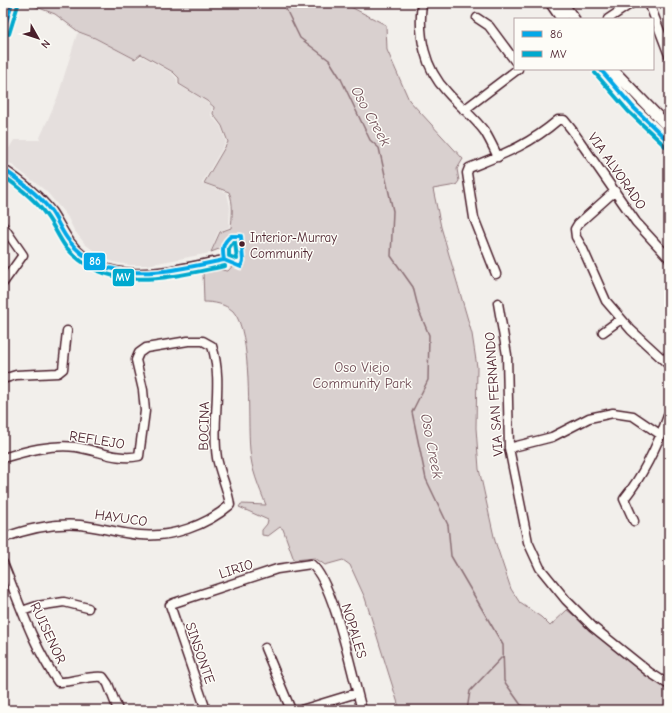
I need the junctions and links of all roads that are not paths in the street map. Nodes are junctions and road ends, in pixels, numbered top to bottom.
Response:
1 (12, 3) edge
2 (422, 3) edge
3 (551, 3) edge
4 (562, 3) edge
5 (632, 3) edge
6 (649, 3) edge
7 (619, 6) edge
8 (477, 18) dead end
9 (561, 18) edge
10 (573, 18) edge
11 (609, 18) edge
12 (3, 32) edge
13 (669, 55) edge
14 (514, 60) edge
15 (517, 70) edge
16 (601, 70) edge
17 (613, 70) edge
18 (464, 110) junction
19 (669, 128) edge
20 (669, 142) edge
21 (498, 157) junction
22 (3, 169) edge
23 (615, 192) junction
24 (3, 226) edge
25 (669, 258) edge
26 (224, 260) dead end
27 (496, 274) dead end
28 (3, 283) edge
29 (498, 303) dead end
30 (621, 319) junction
31 (67, 331) dead end
32 (603, 332) dead end
33 (669, 365) edge
34 (3, 379) edge
35 (669, 413) edge
36 (661, 435) junction
37 (509, 448) junction
38 (139, 456) joint
39 (3, 458) edge
40 (230, 505) joint
41 (634, 521) dead end
42 (3, 538) edge
43 (3, 562) edge
44 (311, 564) joint
45 (170, 605) joint
46 (88, 608) dead end
47 (22, 611) junction
48 (265, 648) dead end
49 (669, 685) edge
50 (357, 693) junction
51 (118, 710) edge
52 (206, 710) edge
53 (290, 710) edge
54 (301, 710) edge
55 (362, 710) edge

1 - 12 main road
2 - 18 street
3 - 9 main road
4 - 10 main road
5 - 7 street
6 - 13 street
7 - 11 street
8 - 14 street
15 - 18 street
16 - 20 main road
17 - 19 main road
18 - 21 street
21 - 23 street, VIA ALVORADO
21 - 27 street
22 - 26 street
23 - 25 street, VIA ALVORADO
23 - 30 street
24 - 28 street
29 - 37 street, VIA SAN FERNANDO
30 - 32 street
30 - 33 street
31 - 34 street
35 - 36 street
36 - 37 street
36 - 41 street
37 - 49 street, VIA SAN FERNANDO
38 - 39 street, REFLEJO
38 - 40 street, BOCINA
40 - 42 street, HAYUCO
43 - 47 street, RUISENOR
44 - 45 street, LIRIO
44 - 50 street, NOPALES
45 - 52 street, SINSONTE
46 - 47 street
47 - 51 street, RUISENOR
48 - 53 street
50 - 54 street
50 - 55 street, NOPALES

